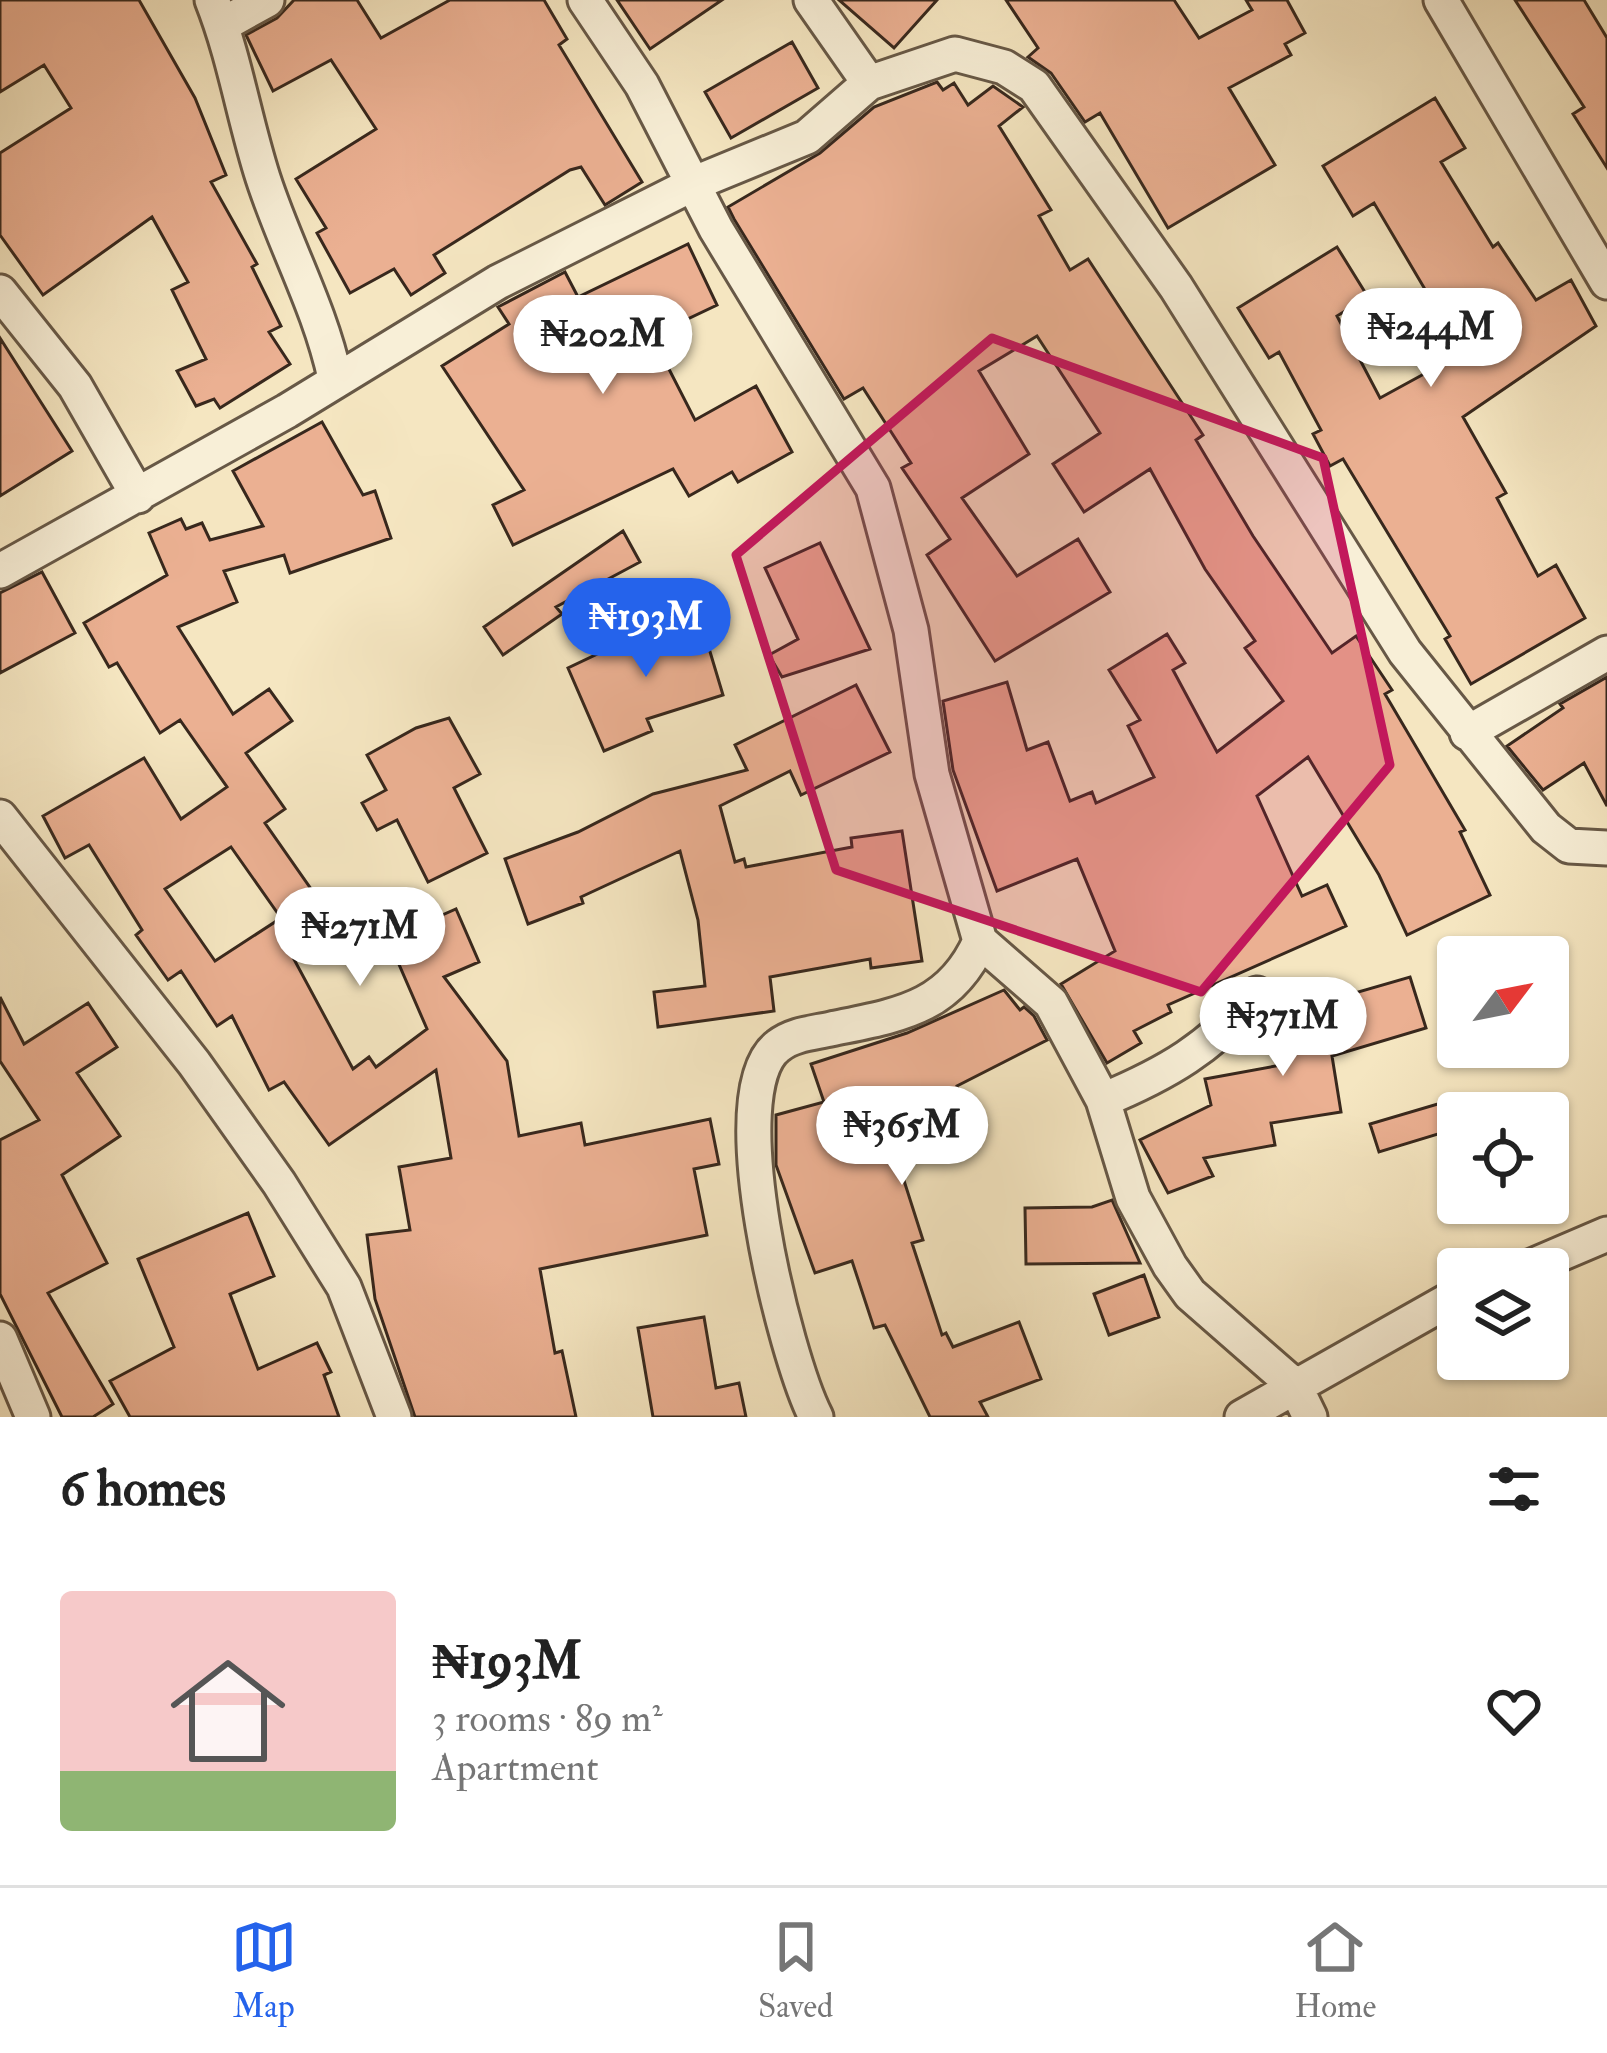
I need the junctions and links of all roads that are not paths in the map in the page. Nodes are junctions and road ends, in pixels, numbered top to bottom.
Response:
1 (267, 0) edge
2 (585, 0) edge
3 (811, 0) edge
4 (1441, 0) edge
5 (217, 13) edge
6 (869, 83) junction
7 (695, 183) junction
8 (1607, 283) edge
9 (0, 292) edge
10 (335, 378) junction
11 (138, 496) junction
12 (0, 572) edge
13 (1607, 653) edge
14 (1467, 733) junction
15 (0, 817) edge
16 (1607, 848) edge
17 (980, 941) junction
18 (1257, 994) dead end
19 (1103, 1100) junction
20 (1607, 1234) edge
21 (1569, 1250) edge
22 (1437, 1307) edge
23 (0, 1339) edge
24 (1295, 1386) junction
25 (33, 1417) edge
26 (394, 1417) edge
27 (816, 1417) edge
28 (1241, 1417) edge
29 (1310, 1417) edge

1 - 5 street
2 - 7 street
3 - 6 street
4 - 8 street
5 - 10 street
6 - 7 street
6 - 14 street
7 - 10 street
7 - 17 street
9 - 11 street
10 - 11 street
11 - 12 street
13 - 14 street
14 - 16 street
15 - 26 street
17 - 19 street
17 - 27 street
18 - 19 street
19 - 24 street
20 - 21 street
22 - 24 street
23 - 25 street
24 - 28 street
24 - 29 street

